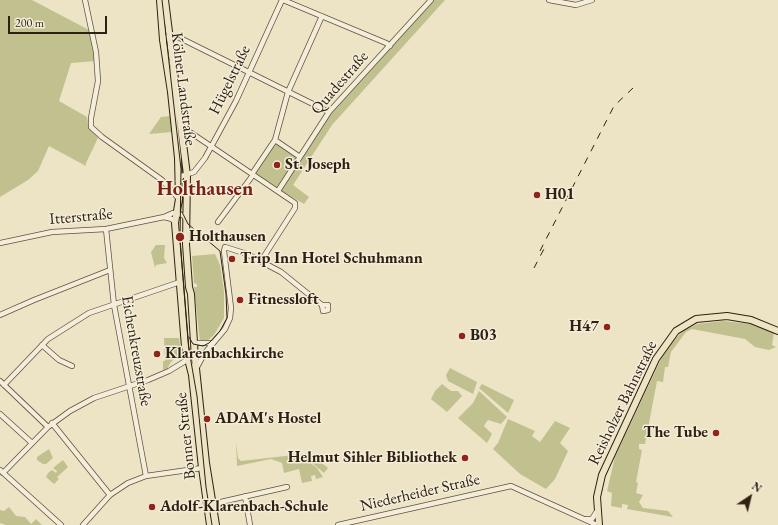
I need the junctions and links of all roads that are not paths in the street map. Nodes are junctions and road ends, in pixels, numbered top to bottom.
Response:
1 (85, 0) edge
2 (160, 0) edge
3 (165, 0) edge
4 (282, 0) edge
5 (431, 0) edge
6 (549, 0) edge
7 (592, 0) edge
8 (322, 16) junction
9 (162, 29) junction
10 (169, 36) junction
11 (390, 46) junction
12 (165, 48) junction
13 (172, 52) junction
14 (249, 73) junction
15 (288, 92) junction
16 (330, 112) junction
17 (174, 118) junction
18 (181, 126) junction
19 (188, 132) junction
20 (182, 135) junction
21 (275, 140) junction
22 (211, 147) junction
23 (300, 157) junction
24 (253, 174) junction
25 (187, 175) junction
26 (178, 183) junction
27 (169, 188) junction
28 (278, 191) junction
29 (179, 199) junction
30 (177, 213) junction
31 (164, 217) junction
32 (186, 219) junction
33 (218, 222) dead end
34 (175, 223) junction
35 (106, 229) junction
36 (0, 243) edge
37 (262, 260) junction
38 (110, 270) junction
39 (180, 282) junction
40 (181, 295) junction
41 (190, 298) junction
42 (114, 305) junction
43 (322, 305) dead end
44 (0, 316) edge
45 (778, 331) edge
46 (195, 343) junction
47 (213, 343) junction
48 (42, 345) junction
49 (186, 345) junction
50 (195, 353) junction
51 (204, 354) junction
52 (187, 360) junction
53 (72, 366) dead end
54 (196, 369) junction
55 (0, 381) edge
56 (4, 385) junction
57 (130, 386) junction
58 (0, 414) edge
59 (52, 423) junction
60 (48, 427) junction
61 (32, 443) junction
62 (204, 466) junction
63 (2, 471) edge
64 (146, 476) junction
65 (287, 487) dead end
66 (110, 495) junction
67 (246, 496) junction
68 (212, 504) junction
69 (596, 511) junction
70 (584, 520) junction
71 (61, 525) edge
72 (83, 525) edge
73 (210, 525) edge
74 (216, 525) edge
75 (250, 525) edge
76 (338, 525) edge
77 (598, 525) edge

1 - 27 street
2 - 9 main road, Kölner Landstraße
3 - 10 main road, Kölner Landstraße
4 - 8 street
4 - 14 street, Hügelstraße
5 - 11 street, Quadestraße
6 - 7 street
8 - 11 street
8 - 15 street
9 - 10 street
9 - 12 main road, Kölner Landstraße
10 - 13 main road, Kölner Landstraße
10 - 14 street
11 - 16 street, Quadestraße
12 - 13 main road
12 - 17 main road, Kölner Landstraße
13 - 18 main road, Kölner Landstraße
14 - 15 street
14 - 22 street, Hügelstraße
15 - 16 street
15 - 21 street
16 - 23 street, Quadestraße
17 - 18 main road
17 - 26 main road, Kölner Landstraße
18 - 19 street
18 - 20 main road, Kölner Landstraße
19 - 20 street
19 - 22 street
20 - 25 main road, Kölner Landstraße
21 - 23 street
21 - 24 street
22 - 24 street
22 - 25 street, Hügelstraße
23 - 28 street, Quadestraße
24 - 28 street
24 - 33 street
25 - 26 street, Hügelstraße
25 - 32 main road, Bonner Straße
26 - 27 street, Hügelstraße
26 - 29 main road, Bonner Straße
27 - 29 street
28 - 37 street
29 - 30 main road, Bonner Straße
30 - 31 street, Itterstraße
30 - 32 street
30 - 34 main road, Bonner Straße
31 - 34 street
31 - 35 street, Itterstraße
32 - 41 main road, Bonner Straße
34 - 39 main road, Bonner Straße
35 - 36 street, Itterstraße
35 - 38 street, Eichenkreuzstraße
37 - 43 street
37 - 47 street, Bonner Straße
38 - 42 street, Eichenkreuzstraße
38 - 44 street
39 - 40 main road, Bonner Straße
39 - 42 street
40 - 41 main road
40 - 49 main road, Bonner Straße
41 - 46 main road, Bonner Straße
42 - 48 street
42 - 57 street, Eichenkreuzstraße
45 - 69 main road, Reisholzer Bahnstraße
46 - 47 street
46 - 50 main road, Bonner Straße
47 - 51 street, Bonner Straße
48 - 53 street
48 - 56 street
49 - 50 street
49 - 52 main road, Bonner Straße
50 - 51 street
50 - 54 main road, Bonner Straße
51 - 54 street, Bonner Straße
52 - 57 street
52 - 62 main road, Bonner Straße
54 - 62 main road, Bonner Straße
55 - 56 street
56 - 60 street
57 - 59 street
57 - 64 street, Eichenkreuzstraße
58 - 61 street
59 - 60 street
59 - 66 street
60 - 61 street
61 - 63 street
62 - 64 street
62 - 68 main road, Bonner Straße
62 - 73 main road, Bonner Straße
63 - 71 street
64 - 66 street
65 - 67 street
66 - 72 street
67 - 68 street
67 - 75 street
68 - 74 main road, Bonner Straße
69 - 70 street
69 - 77 main road, Reisholzer Bahnstraße
70 - 76 street, Niederheider Straße
70 - 77 street

